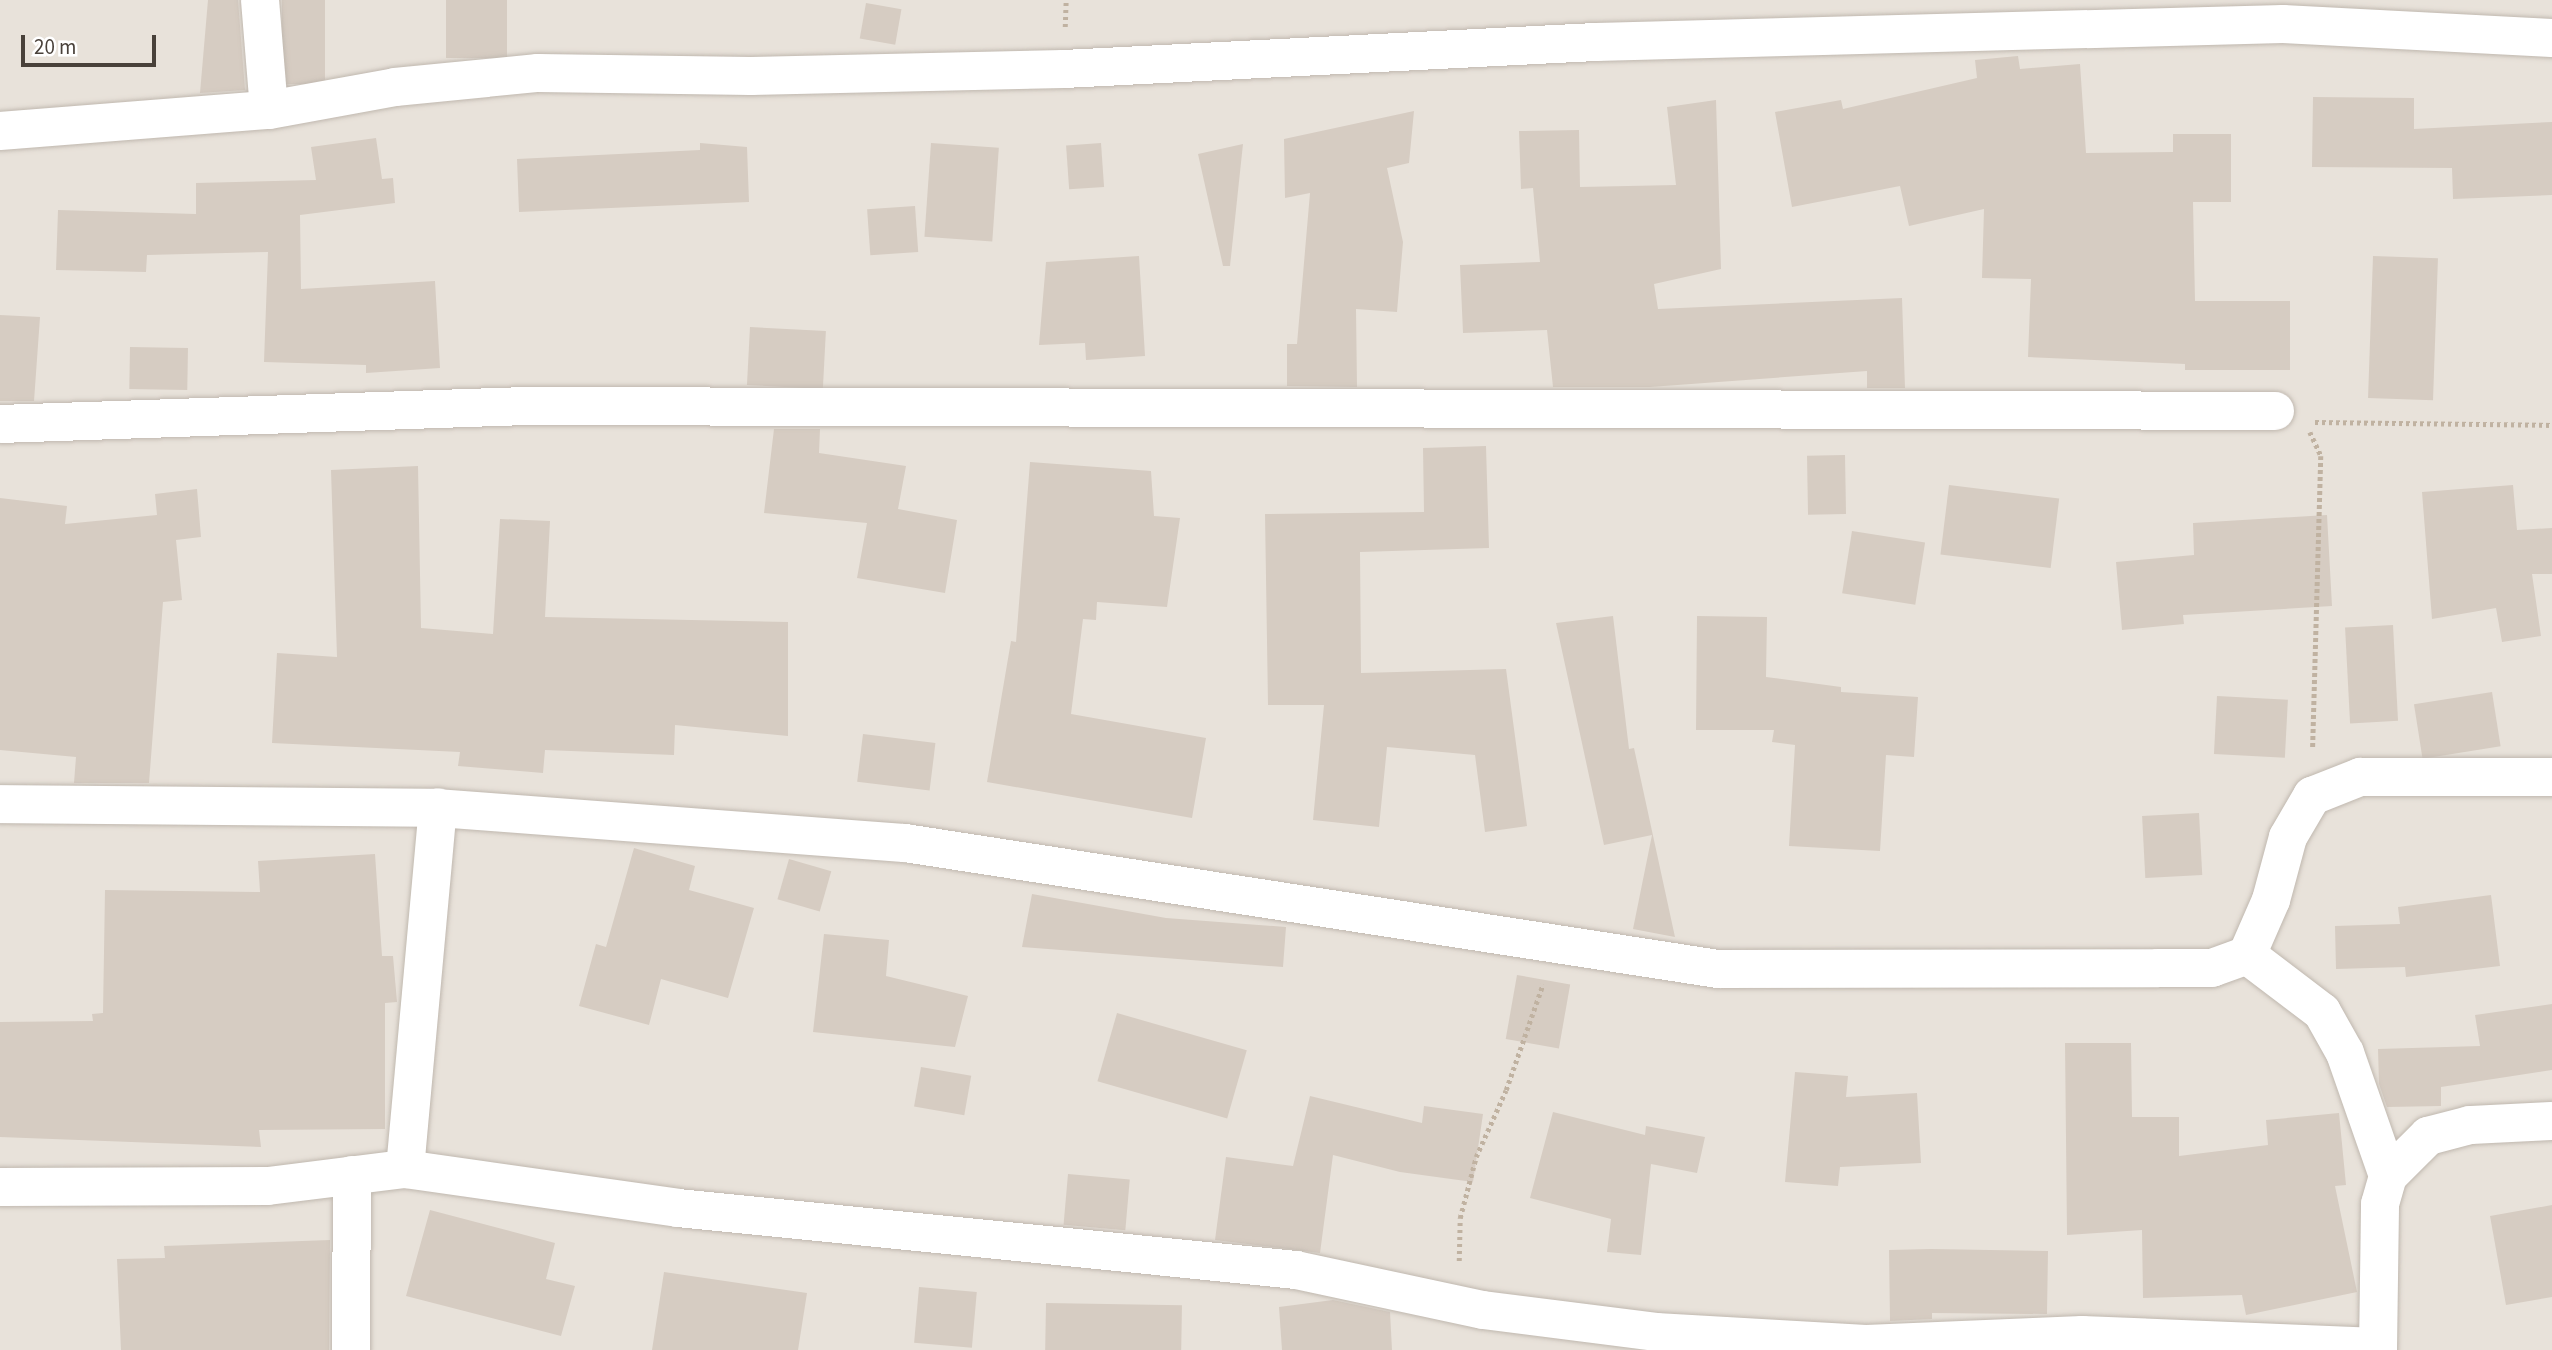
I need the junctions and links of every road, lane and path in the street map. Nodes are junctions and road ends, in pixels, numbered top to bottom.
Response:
1 (260, 0) edge
2 (2552, 38) edge
3 (269, 110) junction
4 (0, 131) edge
5 (2275, 411) dead end
6 (0, 424) edge
7 (2552, 425) edge
8 (2552, 778) edge
9 (2312, 796) junction
10 (0, 804) edge
11 (438, 808) junction
12 (1556, 947) junction
13 (2247, 955) junction
14 (2552, 1121) edge
15 (405, 1169) junction
16 (352, 1175) junction
17 (2388, 1176) junction
18 (0, 1187) edge
19 (1483, 1310) junction
20 (2378, 1348) edge
21 (351, 1350) edge

1 - 3 street
2 - 3 street
3 - 4 street
5 - 6 street
7 - 9 path
8 - 9 street
9 - 13 street
10 - 11 street
11 - 12 street
11 - 15 street
12 - 13 street
12 - 19 path
13 - 17 street
14 - 17 street
15 - 16 street
15 - 19 street
16 - 18 street
16 - 21 street
17 - 20 street
19 - 20 street

